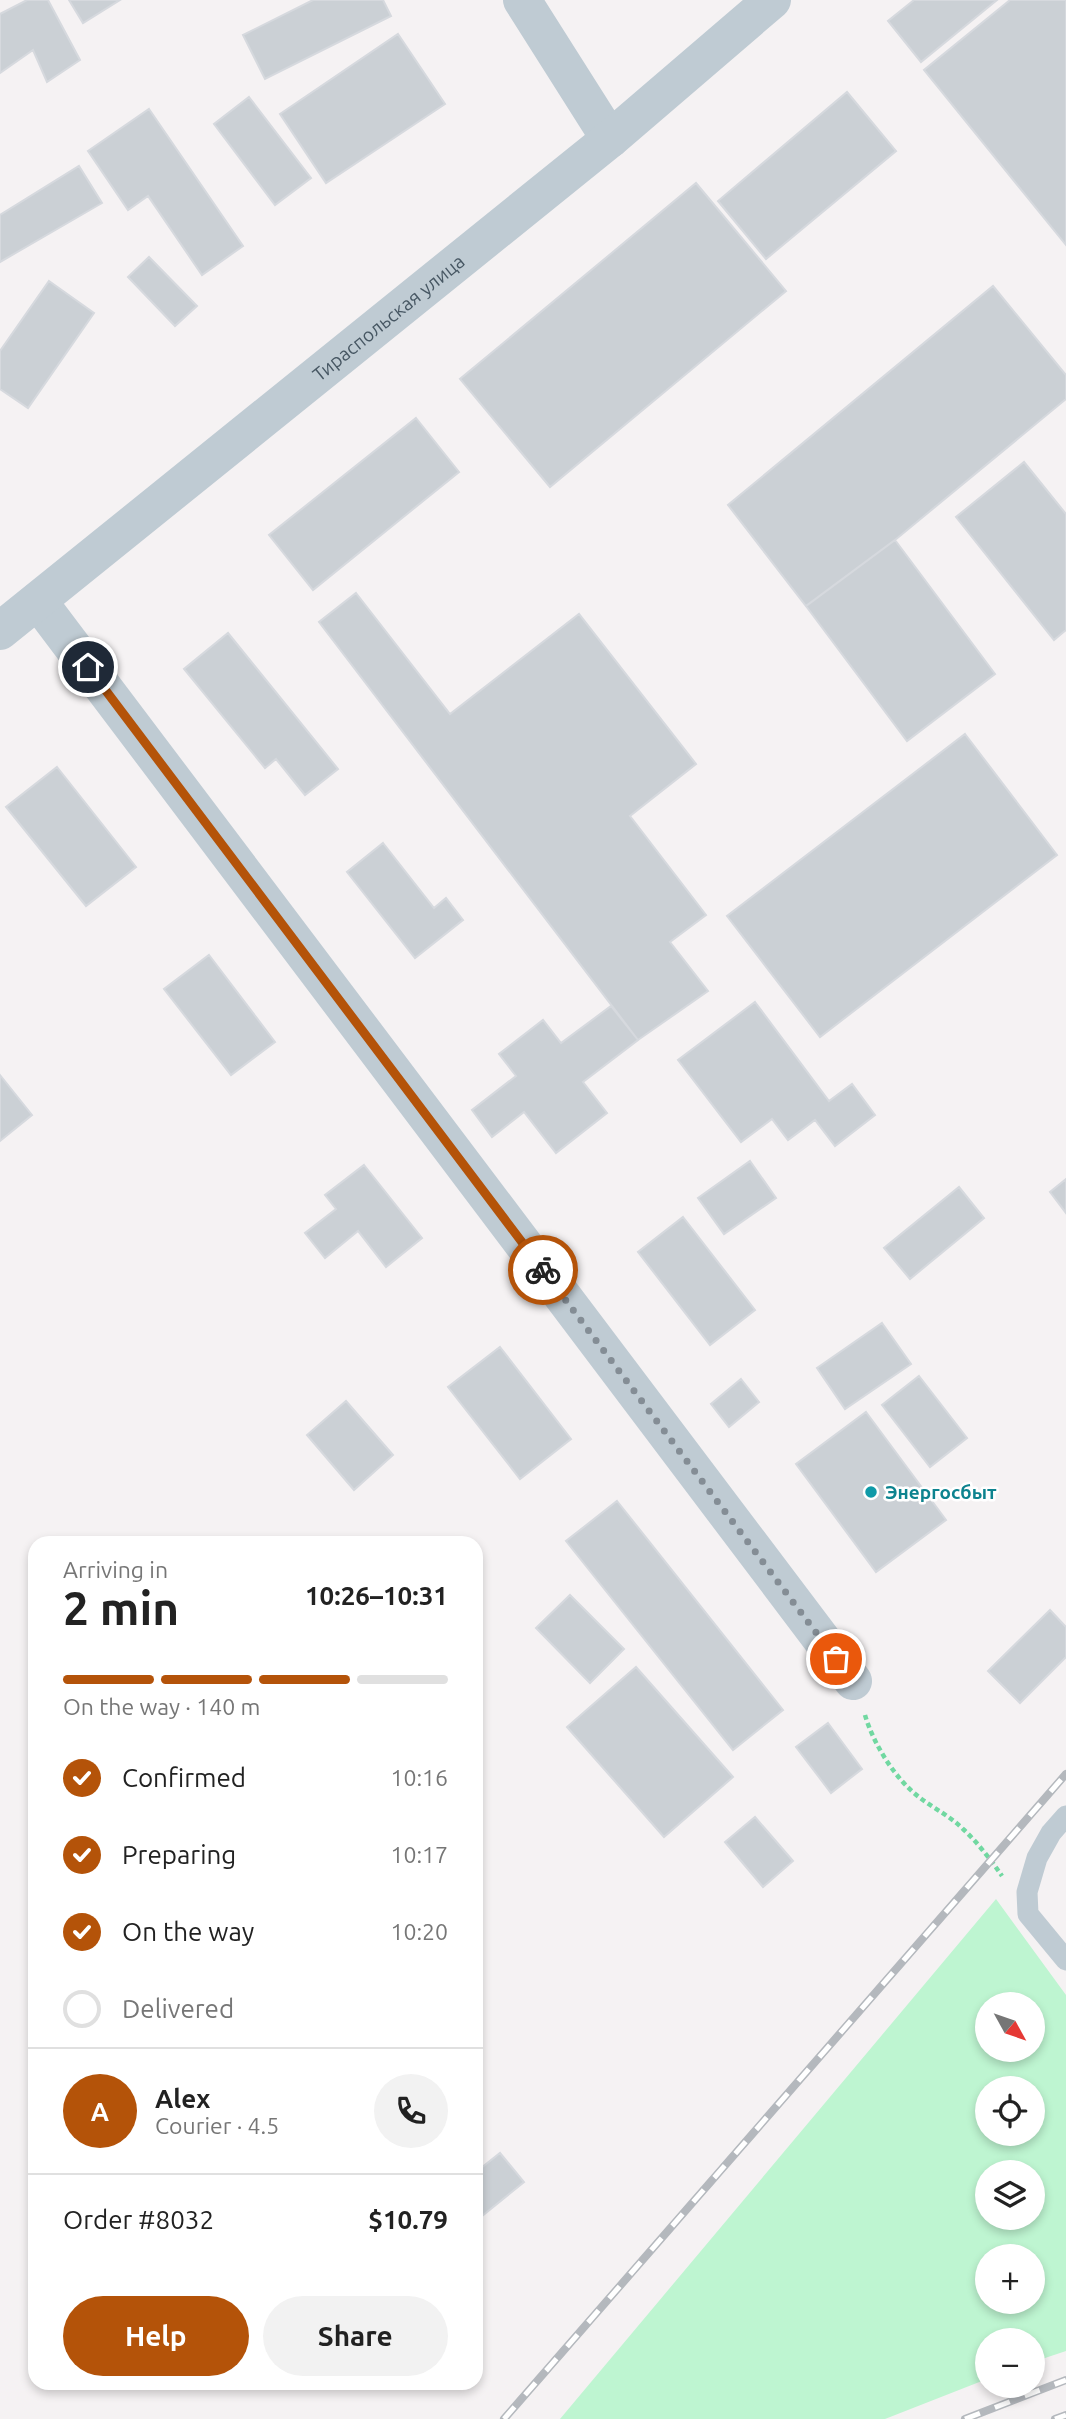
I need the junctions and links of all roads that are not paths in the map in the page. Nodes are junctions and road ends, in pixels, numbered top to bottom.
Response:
1 (522, 0) edge
2 (772, 0) edge
3 (610, 139) junction
4 (38, 601) junction
5 (0, 631) edge
6 (853, 1681) road end
7 (1066, 1816) edge
8 (1066, 1960) edge

1 - 3 street
2 - 3 street, Тираспольская улица
3 - 4 street, Тираспольская улица
4 - 5 street, Тираспольская улица
4 - 6 street
7 - 8 lane

